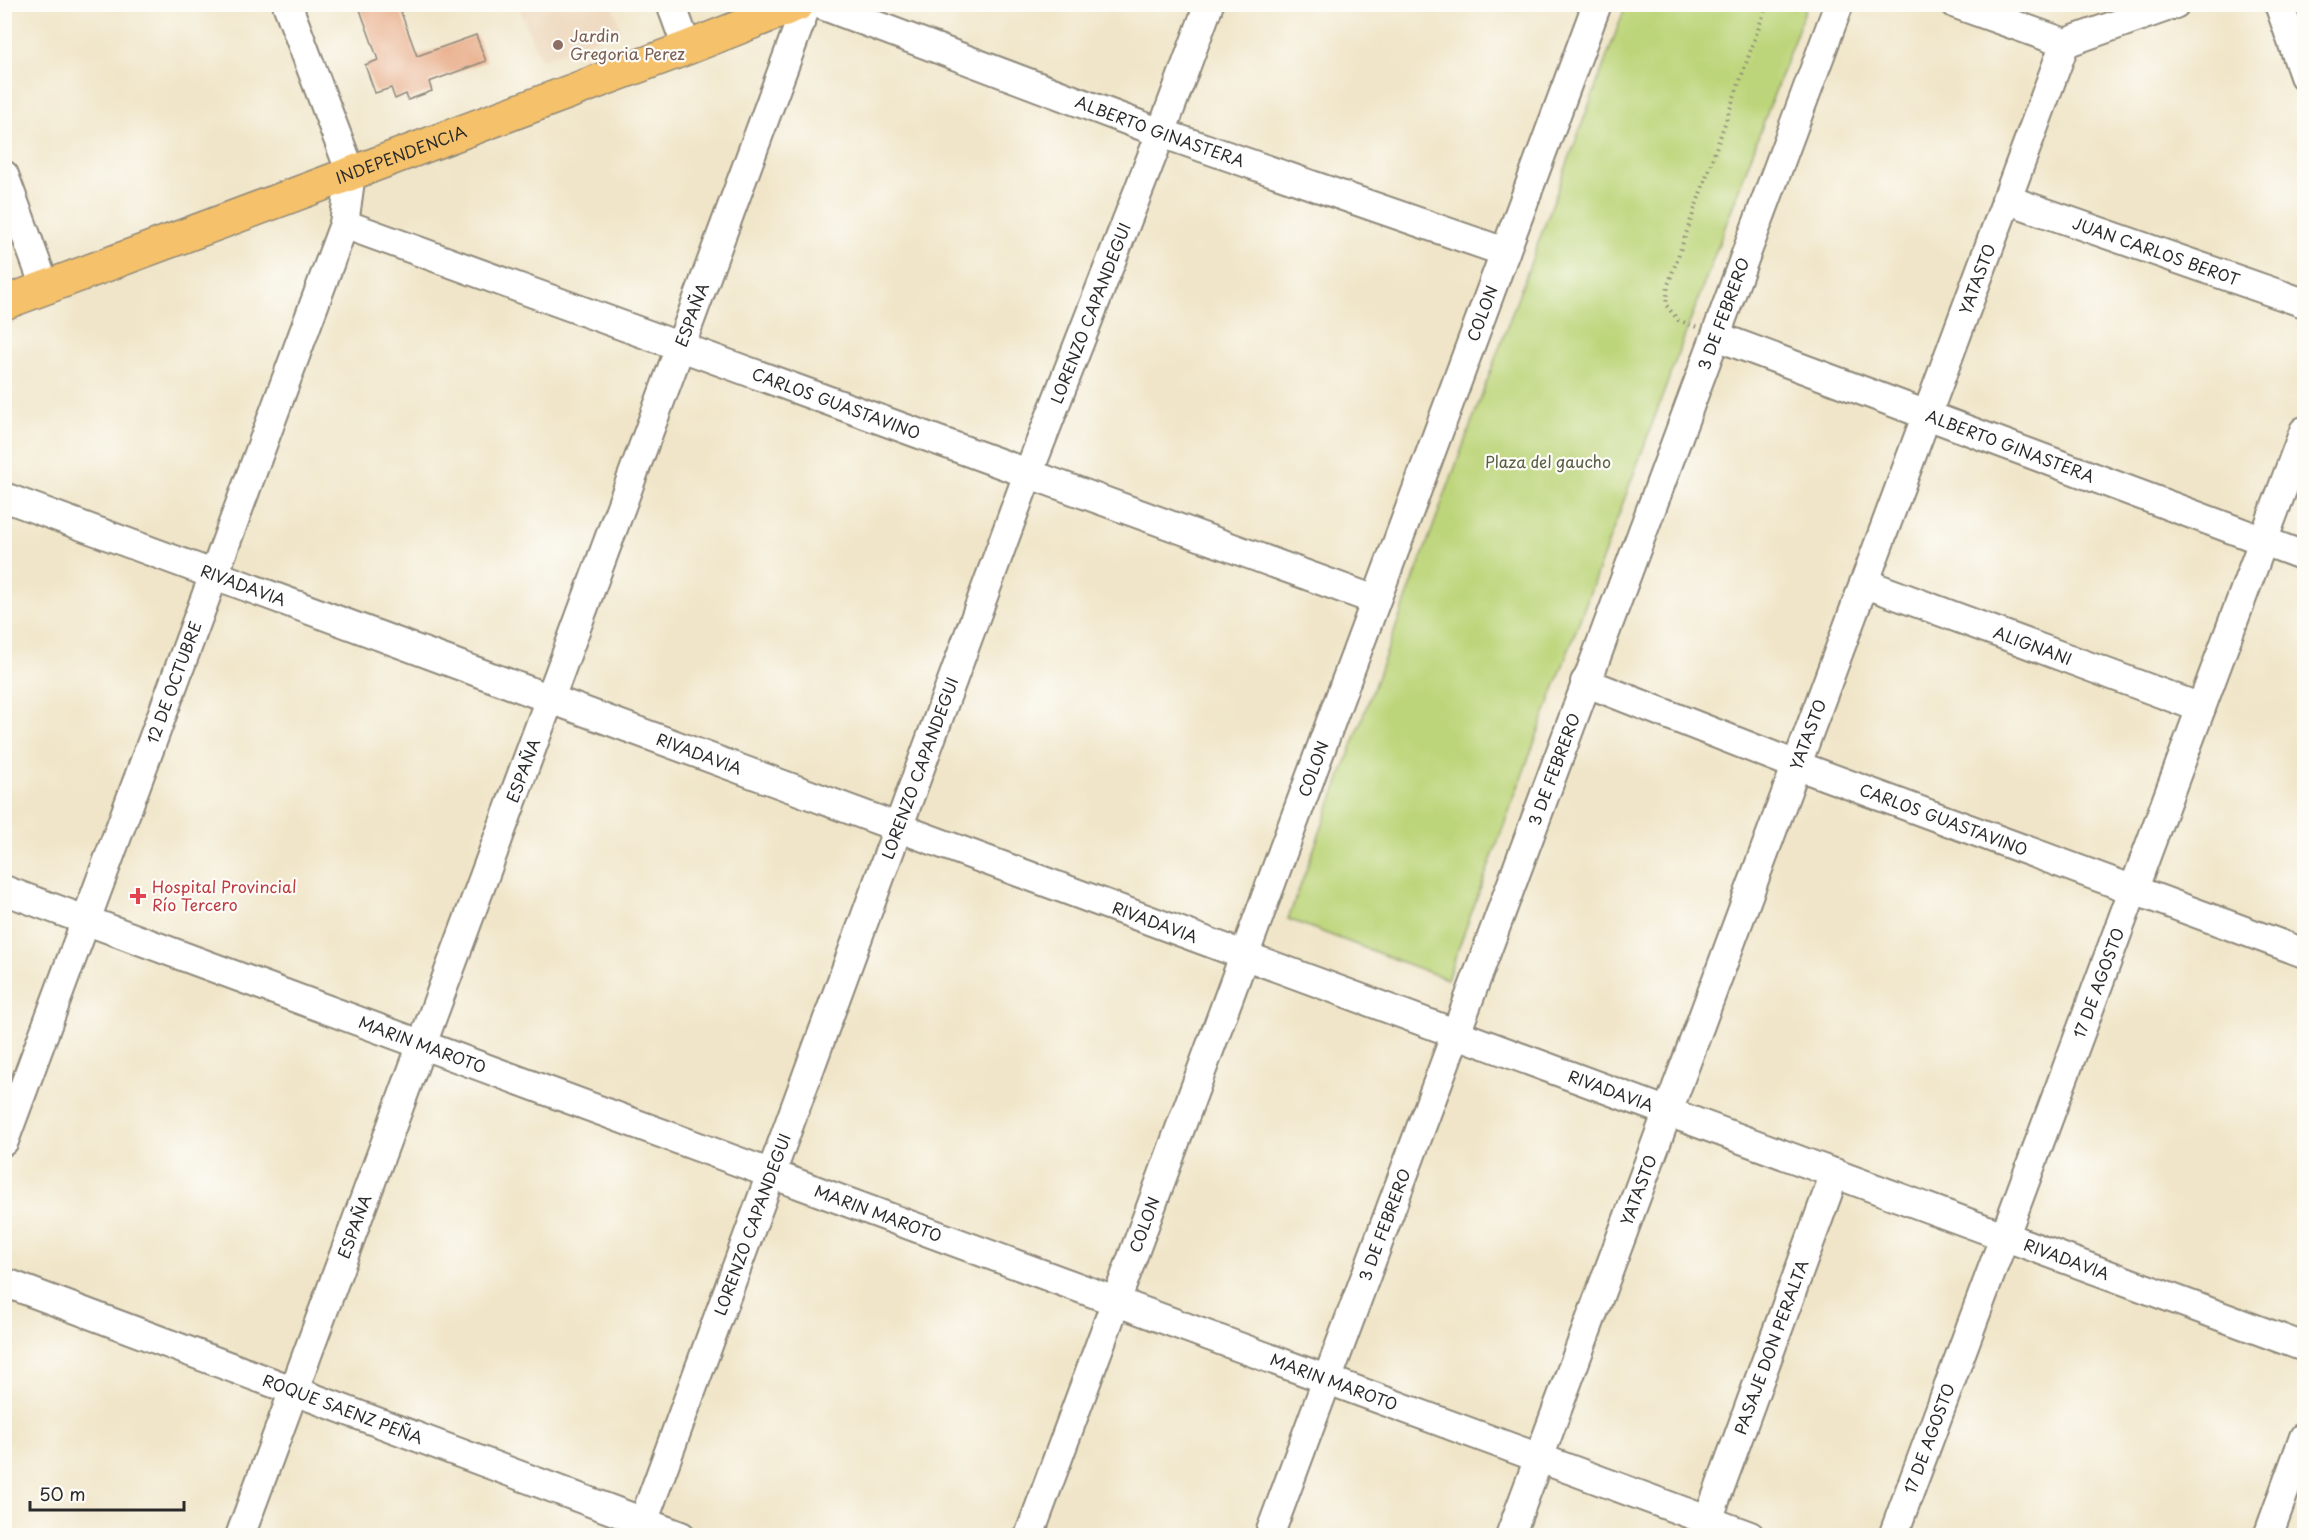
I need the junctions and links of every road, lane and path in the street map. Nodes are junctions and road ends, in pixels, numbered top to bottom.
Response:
1 (287, 4) edge
2 (671, 4) edge
3 (798, 4) edge
4 (807, 4) edge
5 (819, 4) edge
6 (1209, 4) edge
7 (1597, 4) edge
8 (1767, 4) edge
9 (1839, 4) edge
10 (1956, 4) edge
11 (2175, 4) edge
12 (2279, 4) edge
13 (2065, 43) junction
14 (687, 48) junction
15 (2304, 76) edge
16 (1161, 133) junction
17 (351, 173) junction
18 (4, 175) edge
19 (2007, 199) junction
20 (344, 224) junction
21 (1505, 252) junction
22 (45, 287) junction
23 (4, 303) edge
24 (2304, 303) edge
25 (1716, 336) junction
26 (680, 347) junction
27 (1926, 415) junction
28 (2304, 430) edge
29 (1028, 474) junction
30 (4, 497) edge
31 (2263, 541) junction
32 (2304, 556) edge
33 (214, 574) junction
34 (1864, 582) junction
35 (1375, 600) junction
36 (1585, 682) junction
37 (550, 698) junction
38 (2201, 708) junction
39 (1796, 765) junction
40 (898, 827) junction
41 (4, 890) edge
42 (2134, 890) junction
43 (86, 920) junction
44 (2304, 954) edge
45 (1244, 955) junction
46 (1456, 1033) junction
47 (422, 1044) junction
48 (1668, 1112) junction
49 (4, 1141) edge
50 (1835, 1173) junction
51 (771, 1174) junction
52 (2005, 1236) junction
53 (4, 1282) edge
54 (1116, 1301) junction
55 (2304, 1347) edge
56 (1328, 1379) junction
57 (293, 1390) junction
58 (2304, 1437) edge
59 (1539, 1457) junction
60 (1708, 1520) junction
61 (641, 1528) edge
62 (240, 1536) edge
63 (681, 1536) edge
64 (1029, 1536) edge
65 (1269, 1536) edge
66 (1510, 1536) edge
67 (1750, 1536) edge
68 (1893, 1536) edge
69 (2268, 1536) edge

1 - 17 street
2 - 14 street
3 - 14 main road, INDEPENDENCIA
4 - 26 street, ESPAÑA
5 - 16 street, ALBERTO GINASTERA
6 - 16 street, LORENZO CAPANDEGUI
7 - 21 street, COLON
8 - 25 path
9 - 25 street, 3 DE FEBRERO
10 - 13 street
11 - 13 street
12 - 15 street
13 - 19 street, YATASTO
14 - 17 main road, INDEPENDENCIA
16 - 21 street, ALBERTO GINASTERA
16 - 29 street, LORENZO CAPANDEGUI
17 - 20 street
17 - 22 main road, INDEPENDENCIA
18 - 22 street
19 - 24 street, JUAN CARLOS BEROT
19 - 27 street, YATASTO
20 - 26 street, CARLOS GUASTAVINO
20 - 33 street, 12 DE OCTUBRE
21 - 35 street, COLON
22 - 23 main road, INDEPENDENCIA
25 - 27 street, ALBERTO GINASTERA
25 - 36 street, 3 DE FEBRERO
26 - 29 street, CARLOS GUASTAVINO
26 - 37 street, ESPAÑA
27 - 31 street, ALBERTO GINASTERA
27 - 34 street, YATASTO
28 - 31 street, 17 DE AGOSTO
29 - 35 street, CARLOS GUASTAVINO
29 - 40 street, LORENZO CAPANDEGUI
30 - 33 street, RIVADAVIA
31 - 32 street, ALBERTO GINASTERA
31 - 38 street, 17 DE AGOSTO
33 - 37 street, RIVADAVIA
33 - 43 street, 12 DE OCTUBRE
34 - 38 street, ALIGNANI
34 - 39 street, YATASTO
35 - 45 street, COLON
36 - 39 street, CARLOS GUASTAVINO
36 - 46 street, 3 DE FEBRERO
37 - 40 street, RIVADAVIA
37 - 47 street, ESPAÑA
38 - 42 street, 17 DE AGOSTO
39 - 42 street, CARLOS GUASTAVINO
39 - 48 street, YATASTO
40 - 45 street, RIVADAVIA
40 - 51 street, LORENZO CAPANDEGUI
41 - 43 street, MARIN MAROTO
42 - 44 street, CARLOS GUASTAVINO
42 - 52 street, 17 DE AGOSTO
43 - 47 street, MARIN MAROTO
43 - 49 street, 12 DE OCTUBRE
45 - 46 street, RIVADAVIA
45 - 54 street, COLON
46 - 48 street, RIVADAVIA
46 - 56 street, 3 DE FEBRERO
47 - 51 street, MARIN MAROTO
47 - 57 street, ESPAÑA
48 - 50 street, RIVADAVIA
48 - 59 street, YATASTO
50 - 52 street, RIVADAVIA
50 - 60 street, PASAJE DON PERALTA
51 - 54 street, MARIN MAROTO
51 - 61 street, LORENZO CAPANDEGUI
52 - 55 street, RIVADAVIA
52 - 68 street, 17 DE AGOSTO
53 - 57 street, ROQUE SAENZ PEÑA
54 - 56 street, MARIN MAROTO
54 - 64 street, COLON
56 - 59 street, MARIN MAROTO
56 - 65 street, 3 DE FEBRERO
57 - 61 street, ROQUE SAENZ PEÑA
57 - 62 street, ESPAÑA
58 - 69 street
59 - 60 street, MARIN MAROTO
59 - 66 street, YATASTO
60 - 67 street, MARIN MAROTO
61 - 63 street, ROQUE SAENZ PEÑA

